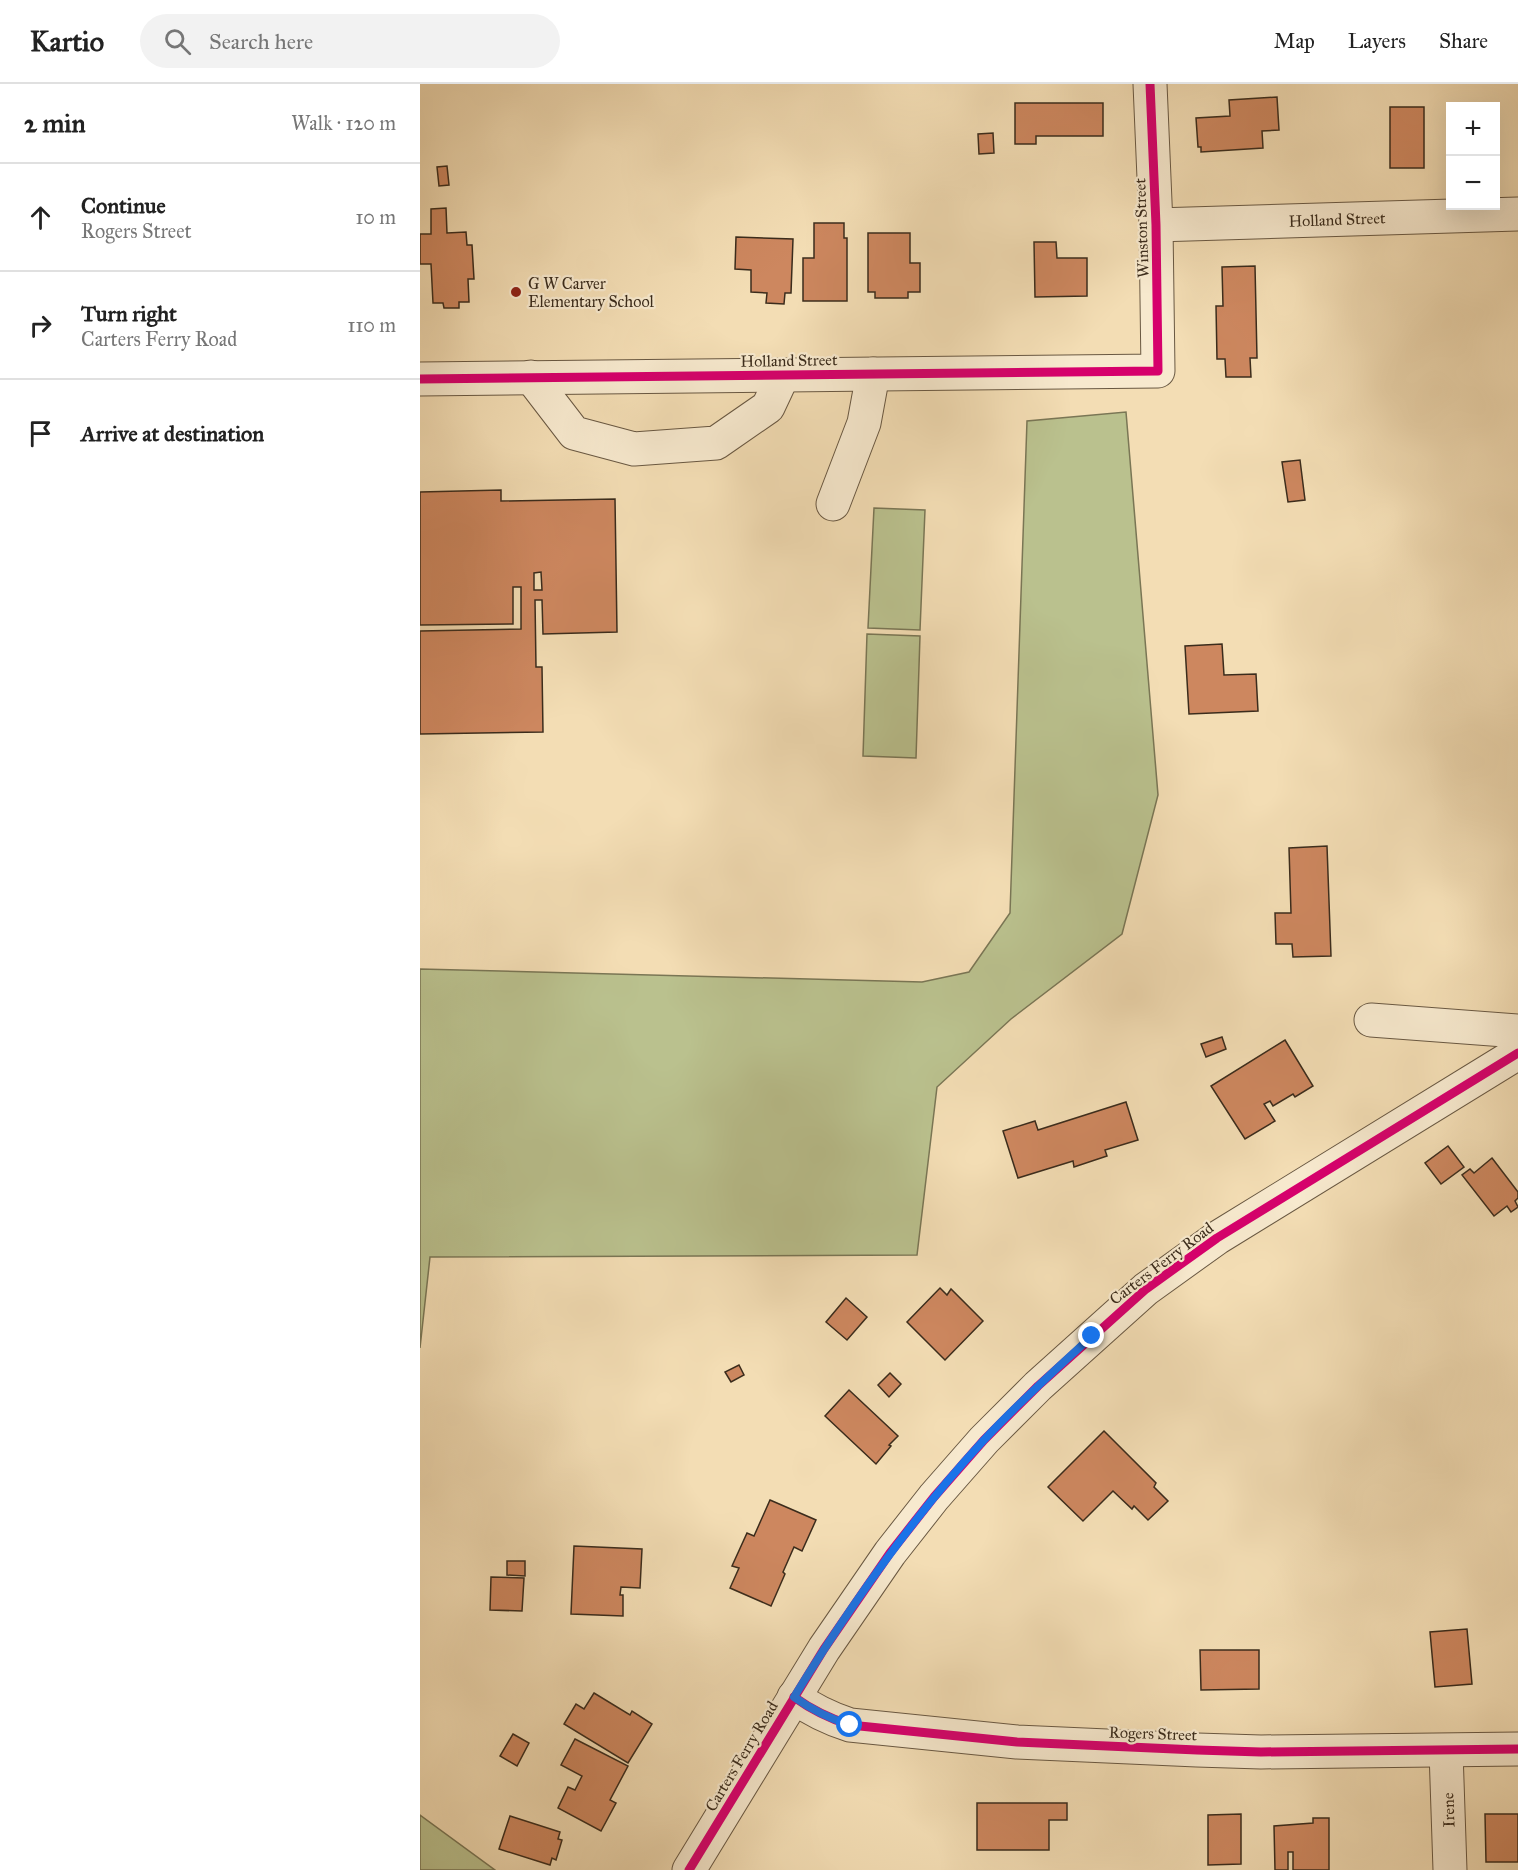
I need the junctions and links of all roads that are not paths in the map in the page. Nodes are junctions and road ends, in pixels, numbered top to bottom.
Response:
1 (1150, 84) edge
2 (1518, 214) edge
3 (1156, 225) junction
4 (1158, 371) joint
5 (873, 374) junction
6 (783, 375) junction
7 (531, 377) junction
8 (420, 379) edge
9 (833, 504) dead end
10 (1371, 1020) dead end
11 (1518, 1031) edge
12 (1518, 1053) edge
13 (794, 1697) junction
14 (1518, 1749) edge
15 (1446, 1751) junction
16 (689, 1870) edge
17 (1450, 1870) edge

1 - 3 street, Winston Street
2 - 3 street, Holland Street
3 - 4 street, Winston Street
4 - 5 street, Holland Street
5 - 6 street, Holland Street
5 - 9 street
6 - 7 street, Holland Street
6 - 7 street
7 - 8 street, Holland Street
10 - 11 street
12 - 13 street, Carters Ferry Road
13 - 15 street, Rogers Street
13 - 16 street, Carters Ferry Road
14 - 15 street, Rogers Street
15 - 17 street, Irene

